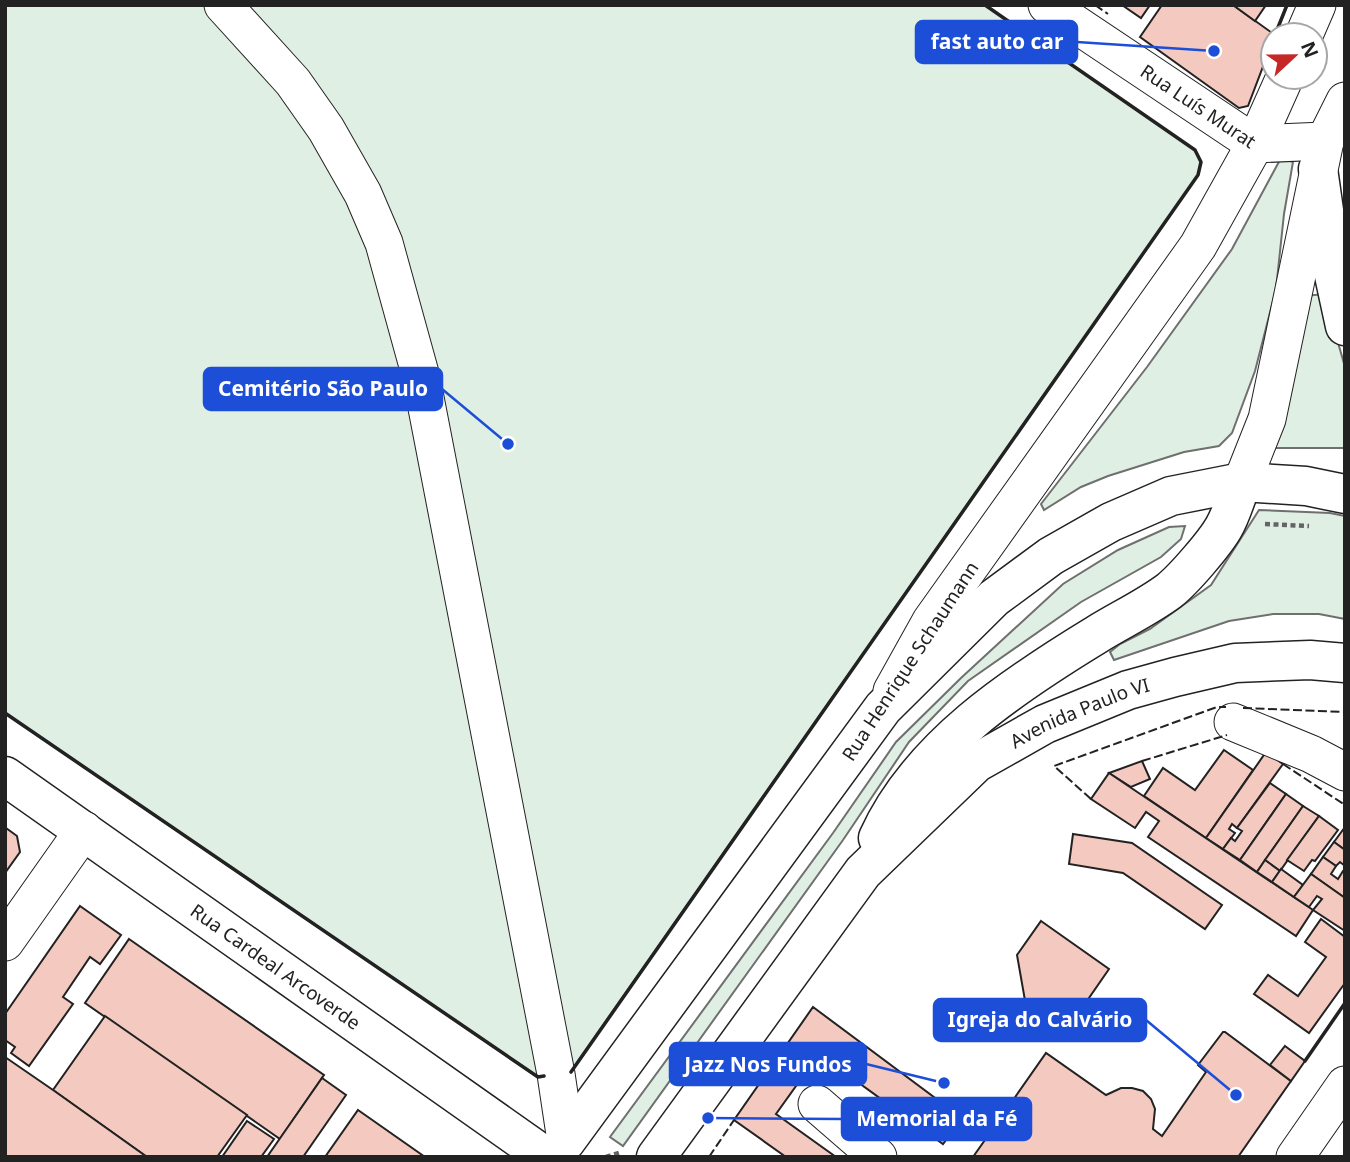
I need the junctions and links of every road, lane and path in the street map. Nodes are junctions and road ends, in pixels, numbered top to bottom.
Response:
1 (223, 5) edge
2 (1047, 5) edge
3 (1279, 91) edge
4 (1345, 101) edge
5 (1255, 144) junction
6 (1322, 155) junction
7 (1345, 326) edge
8 (1242, 482) junction
9 (1345, 494) edge
10 (1224, 527) junction
11 (1320, 527) dead end
12 (1345, 663) edge
13 (883, 708) junction
14 (1233, 722) dead end
15 (1345, 772) edge
16 (5, 776) edge
17 (84, 830) junction
18 (863, 872) junction
19 (5, 942) edge
20 (1345, 1085) edge
21 (817, 1104) dead end
22 (554, 1152) edge
23 (669, 1152) edge
24 (878, 1157) edge
25 (1295, 1157) edge

1 - 22 street
2 - 5 street, Rua Luís Murat
3 - 5 street, Rua Henrique Schaumann
4 - 6 street
5 - 6 street, Rua Luís Murat
5 - 13 street, Rua Henrique Schaumann
6 - 7 main road
6 - 8 street
8 - 9 main road
8 - 10 main road
8 - 13 main road
10 - 11 path
10 - 18 main road
12 - 18 main road, Avenida Paulo VI
13 - 22 main road, Rua Henrique Schaumann
14 - 15 street
16 - 17 main road, Rua Cardeal Arcoverde
17 - 19 street
17 - 22 main road, Rua Cardeal Arcoverde
18 - 23 main road
20 - 25 street
21 - 24 street

